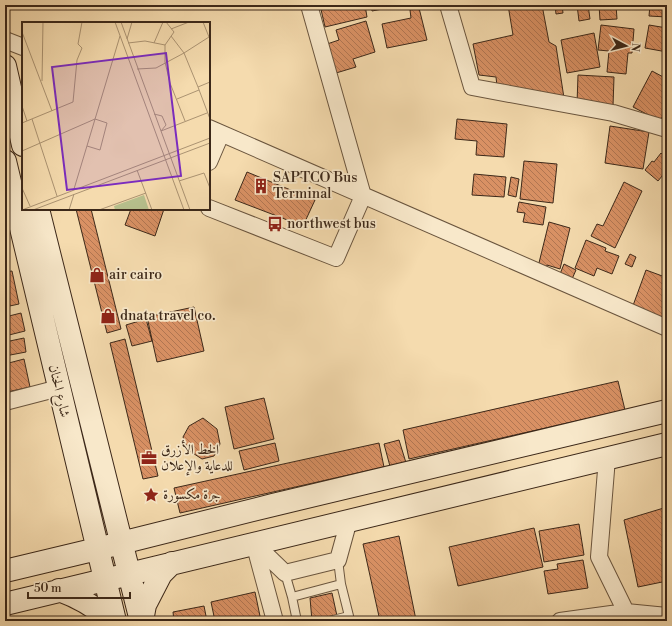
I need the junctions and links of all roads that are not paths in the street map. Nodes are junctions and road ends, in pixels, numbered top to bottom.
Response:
1 (309, 5) edge
2 (448, 5) edge
3 (5, 40) edge
4 (22, 47) edge
5 (5, 66) edge
6 (667, 129) edge
7 (215, 131) edge
8 (22, 141) edge
9 (210, 157) edge
10 (5, 161) edge
11 (364, 196) junction
12 (210, 208) edge
13 (38, 210) edge
14 (667, 328) edge
15 (59, 388) junction
16 (5, 402) edge
17 (667, 411) edge
18 (667, 444) edge
19 (608, 458) junction
20 (112, 507) junction
21 (89, 514) junction
22 (349, 520) junction
23 (163, 532) junction
24 (121, 543) junction
25 (254, 544) junction
26 (97, 549) junction
27 (63, 557) junction
28 (338, 560) junction
29 (172, 563) junction
30 (5, 571) edge
31 (129, 574) junction
32 (285, 574) junction
33 (104, 580) junction
34 (341, 584) junction
35 (59, 590) junction
36 (292, 597) junction
37 (5, 604) edge
38 (627, 616) edge
39 (667, 616) edge
40 (111, 621) edge
41 (115, 621) edge
42 (141, 621) edge
43 (275, 621) edge
44 (297, 621) edge
45 (329, 621) edge
46 (560, 621) edge

1 - 11 street
2 - 6 street
3 - 4 street
5 - 8 main road
7 - 9 street
7 - 11 street
10 - 15 main road, شارع الحنان
11 - 12 street
11 - 14 street
13 - 20 main road, شارع الحنان
15 - 16 street
15 - 21 main road, شارع الحنان
17 - 23 main road
18 - 19 main road
19 - 22 main road
19 - 38 street
20 - 23 main road
20 - 24 main road, شارع الحنان
21 - 26 main road, شارع الحنان
21 - 27 main road
22 - 25 main road
22 - 28 street
23 - 24 main road
24 - 26 main road
24 - 31 main road, شارع الحنان
25 - 29 main road
25 - 32 street
25 - 43 street
26 - 27 main road
26 - 33 main road, شارع الحنان
27 - 30 main road
28 - 32 street
28 - 34 lane
29 - 31 main road
29 - 42 main road
31 - 33 main road
31 - 42 main road, شارع الحنان
32 - 36 lane
33 - 35 main road
33 - 41 main road, شارع الحنان
34 - 36 lane
34 - 45 lane
35 - 37 main road
35 - 40 main road
36 - 44 lane
38 - 39 street
38 - 46 street

